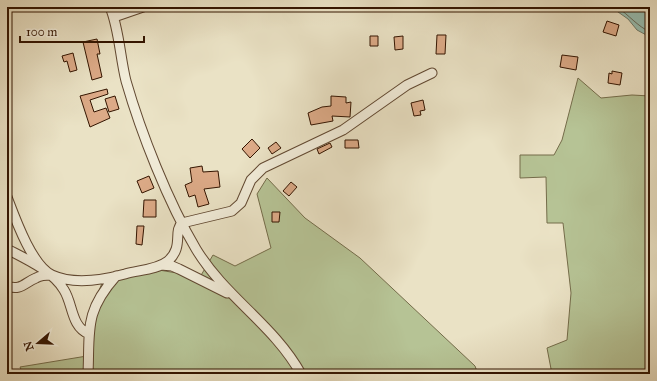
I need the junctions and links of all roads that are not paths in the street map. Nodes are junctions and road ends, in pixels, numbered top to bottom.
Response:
1 (110, 7) edge
2 (143, 7) edge
3 (114, 17) junction
4 (432, 72) dead end
5 (7, 197) edge
6 (182, 223) junction
7 (7, 248) edge
8 (161, 265) junction
9 (52, 275) junction
10 (116, 276) junction
11 (7, 286) edge
12 (234, 297) junction
13 (89, 334) junction
14 (88, 374) edge
15 (301, 374) edge

1 - 3 street
2 - 3 street
3 - 6 street
4 - 6 street
5 - 9 street
6 - 8 street
6 - 12 street
7 - 9 street
8 - 10 street
8 - 12 street
9 - 10 street
9 - 11 street
9 - 13 street
10 - 13 street
12 - 15 street
13 - 14 street

